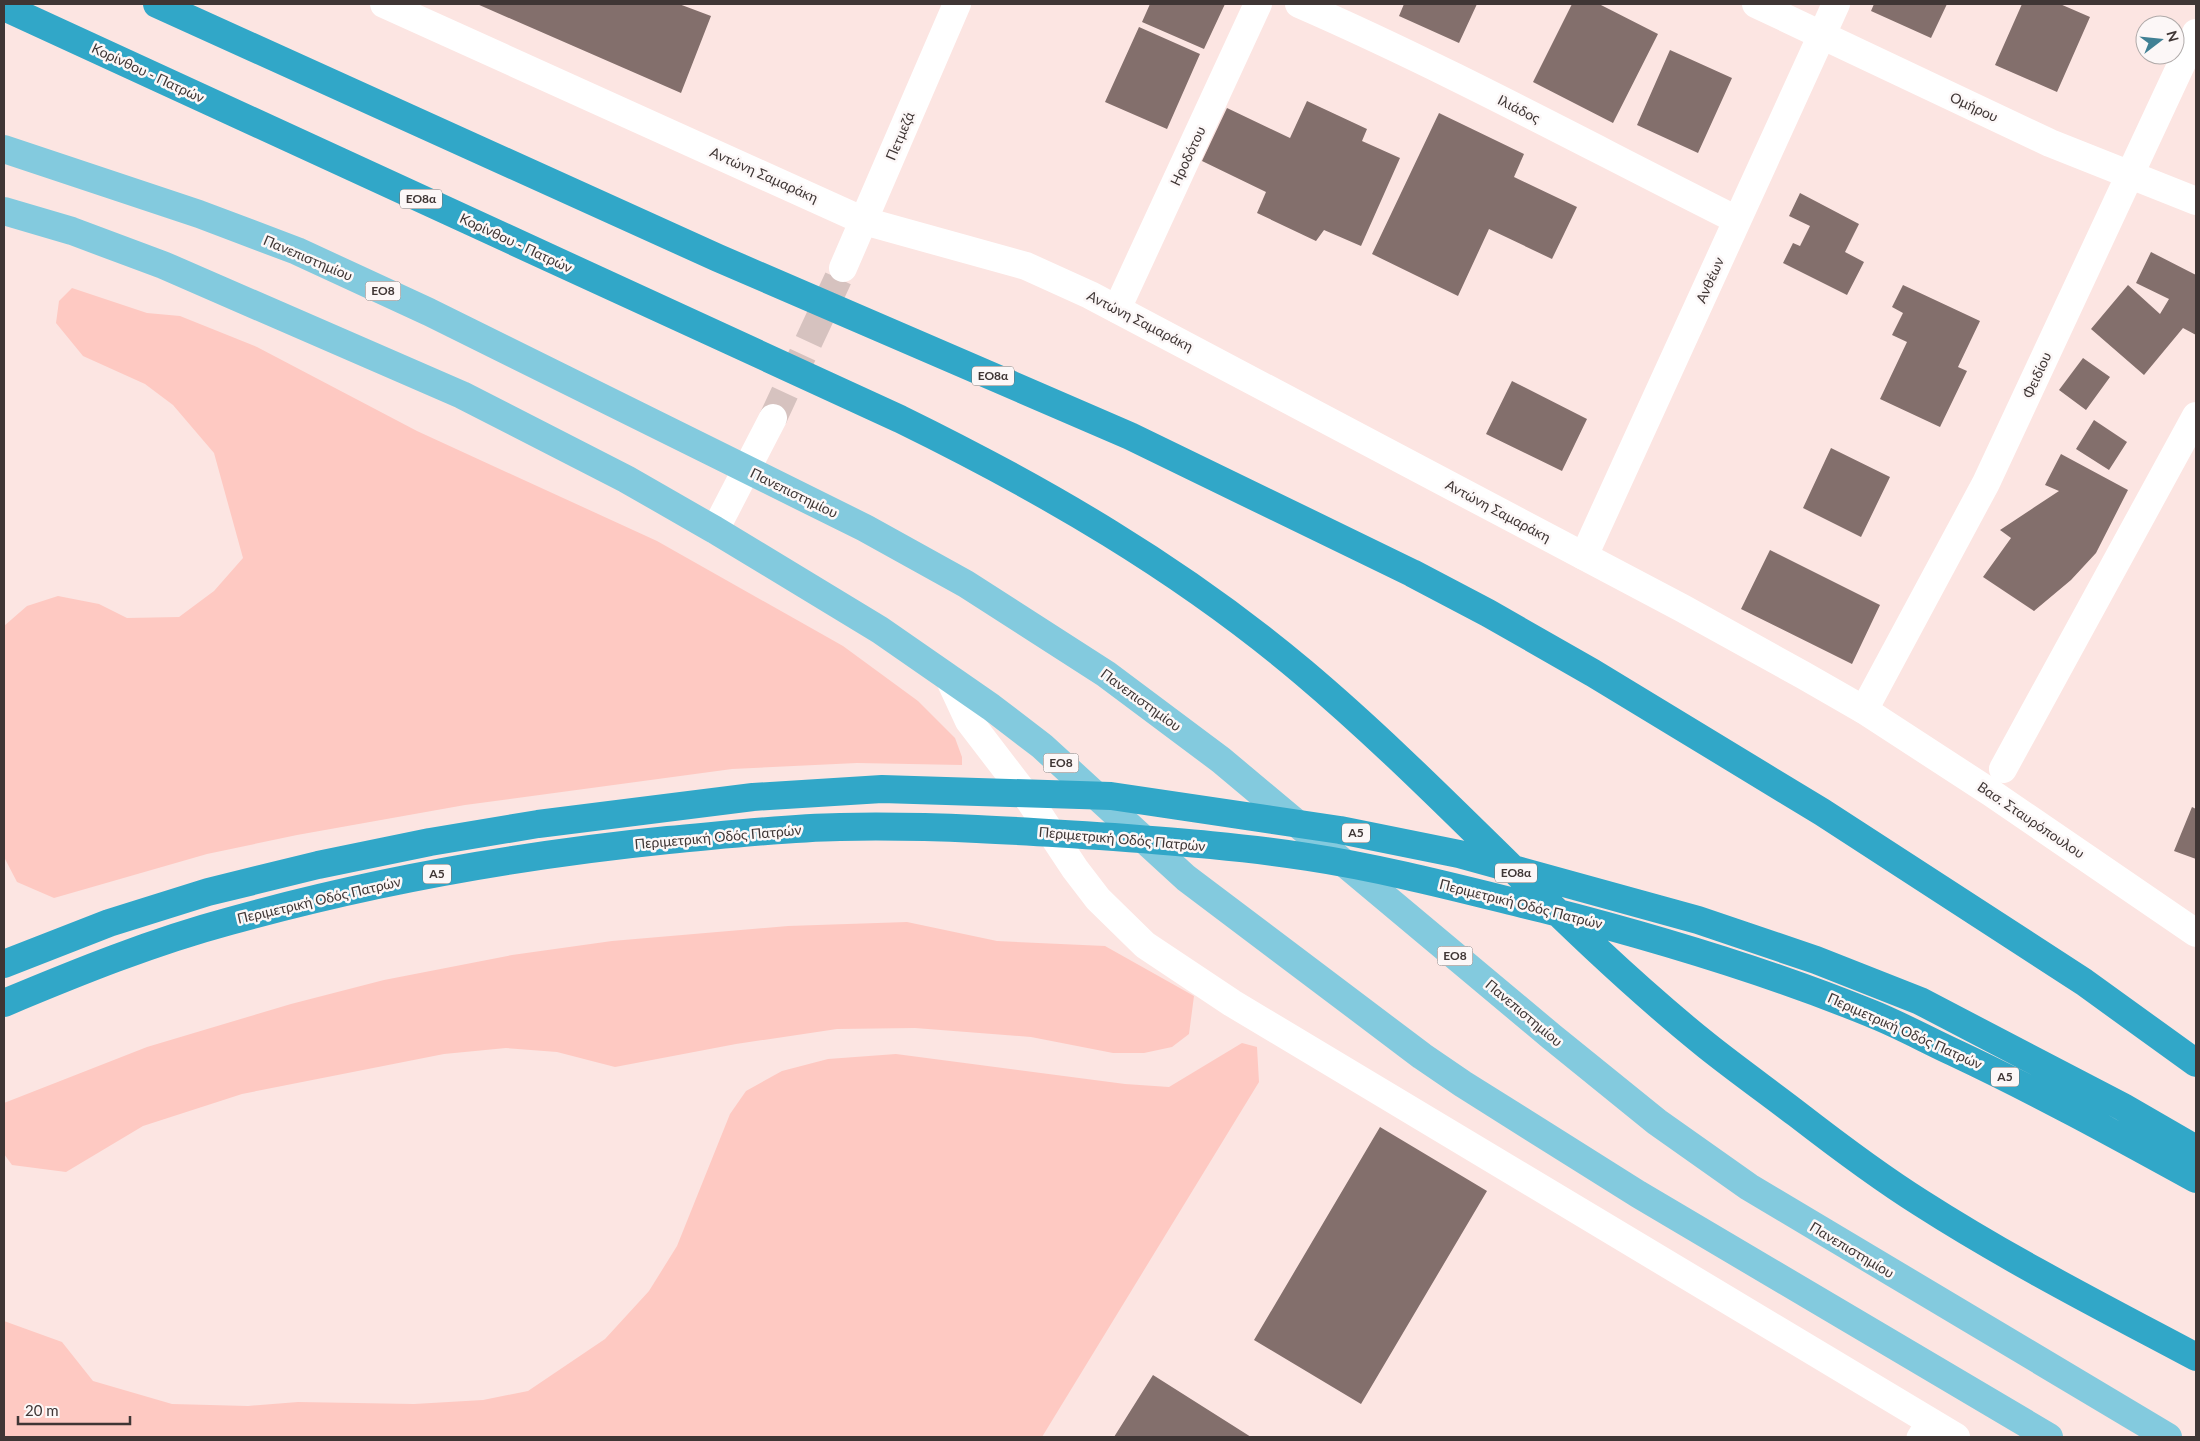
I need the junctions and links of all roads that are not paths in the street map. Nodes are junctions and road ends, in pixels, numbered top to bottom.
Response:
1 (157, 4) edge
2 (384, 4) edge
3 (957, 4) edge
4 (1258, 4) edge
5 (1299, 4) edge
6 (1756, 4) edge
7 (1836, 4) edge
8 (4, 7) edge
9 (2196, 33) edge
10 (1822, 34) junction
11 (4, 149) edge
12 (2129, 175) junction
13 (2196, 201) edge
14 (4, 211) edge
15 (1737, 220) junction
16 (864, 221) junction
17 (843, 268) tunnel mouth
18 (1117, 309) junction
19 (2196, 416) edge
20 (773, 418) tunnel mouth
21 (746, 469) junction
22 (715, 530) junction
23 (1584, 556) junction
24 (949, 678) junction
25 (1864, 710) junction
26 (2003, 769) dead end
27 (2196, 933) edge
28 (8, 962) edge
29 (6, 1002) edge
30 (2196, 1063) edge
31 (2196, 1149) edge
32 (2196, 1179) edge
33 (2196, 1358) edge
34 (1922, 1428) edge
35 (1956, 1437) edge
36 (2048, 1437) edge
37 (2168, 1437) edge

1 - 30 highway, ΕΟ8α
2 - 16 street, Αντώνη Σαμαράκη
3 - 16 street, Πετμεζά
4 - 18 street, Ηροδότου
5 - 15 street, Ιλιάδος
6 - 10 street, Ομήρου
7 - 10 street, Ανθέων
8 - 33 highway, Κορίνθου - Πατρών / ΕΟ8α
9 - 12 street, Φειδίου
10 - 12 street, Ομήρου
10 - 15 street, Ανθέων
11 - 21 main road, Πανεπιστημίου / ΕΟ8
12 - 13 street, Ομήρου
12 - 25 street, Φειδίου
14 - 22 main road, ΕΟ8
15 - 23 street, Ανθέων
16 - 17 street, Πετμεζά
16 - 18 street, Αντώνη Σαμαράκη
18 - 23 street, Αντώνη Σαμαράκη
19 - 26 street
20 - 21 street
21 - 22 street
21 - 37 main road, Πανεπιστημίου / ΕΟ8
22 - 24 main road, ΕΟ8
23 - 25 street, Αντώνη Σαμαράκη
24 - 34 street
24 - 36 main road, ΕΟ8
25 - 27 street, Βασ. Σταυρόπουλου
28 - 31 highway, Περιμετρική Οδός Πατρών / Α5
29 - 32 highway, Περιμετρική Οδός Πατρών / Α5
34 - 35 street

